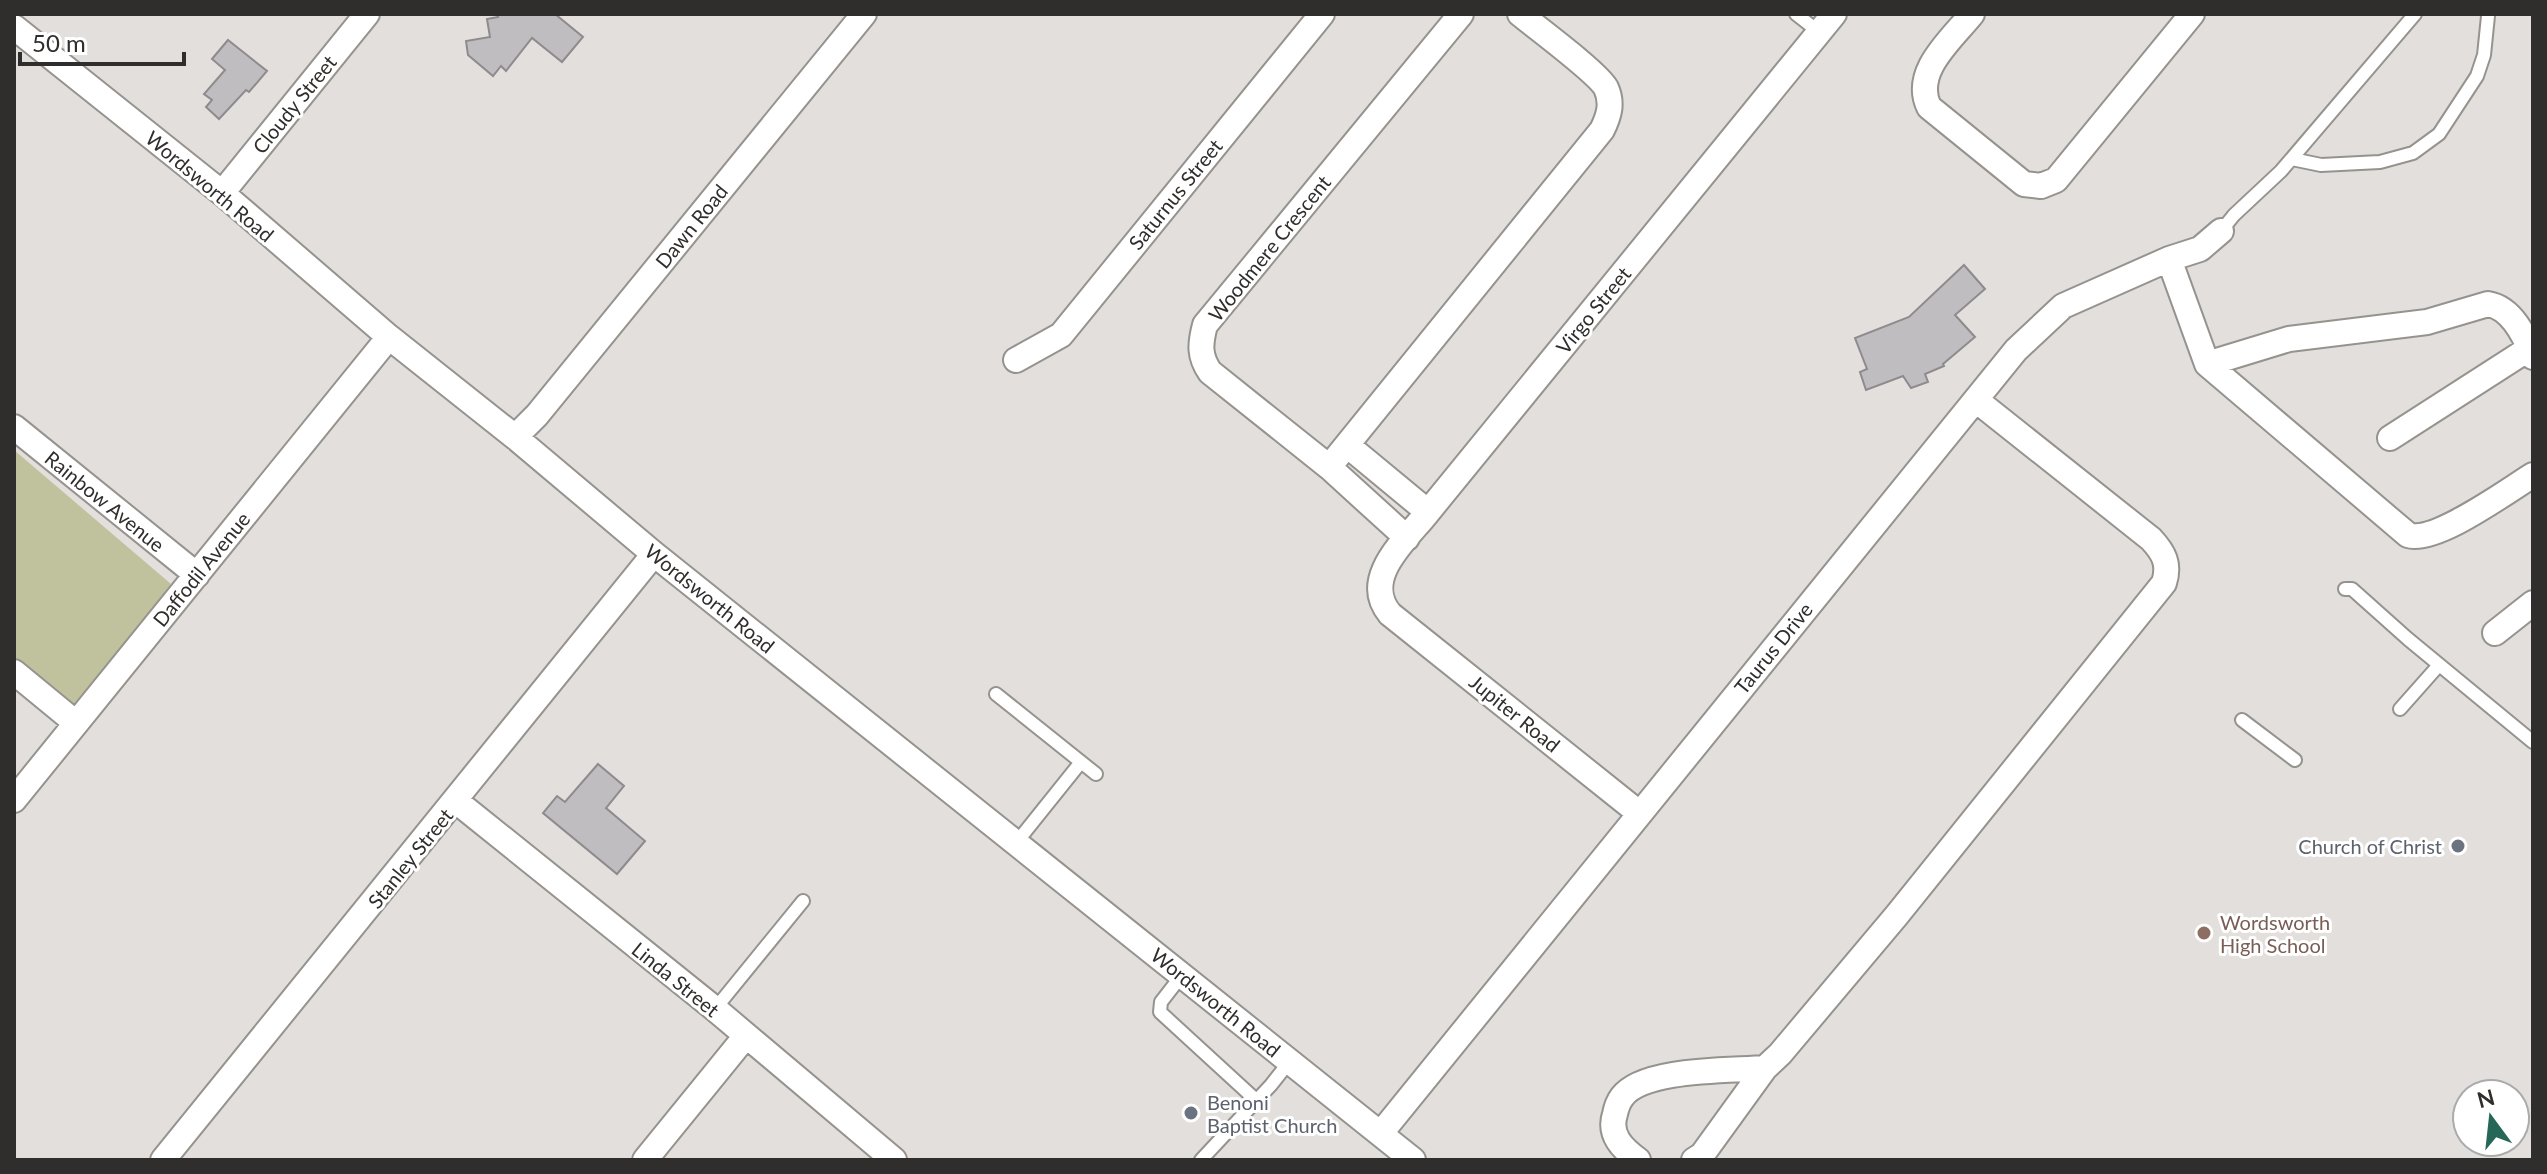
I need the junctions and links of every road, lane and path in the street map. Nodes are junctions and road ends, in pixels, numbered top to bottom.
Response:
1 (367, 14) edge
2 (864, 14) edge
3 (1322, 14) edge
4 (1461, 14) edge
5 (1520, 14) edge
6 (1796, 14) edge
7 (1972, 14) edge
8 (2192, 14) edge
9 (2415, 14) edge
10 (2488, 16) dead end
11 (1827, 23) edge
12 (14, 27) edge
13 (2292, 159) junction
14 (222, 193) junction
15 (2221, 231) joint
16 (2169, 259) junction
17 (389, 337) junction
18 (2531, 353) edge
19 (1016, 360) dead end
20 (2207, 364) junction
21 (1976, 400) junction
22 (14, 427) edge
23 (515, 437) junction
24 (2390, 438) dead end
25 (1347, 445) junction
26 (1329, 467) junction
27 (2533, 475) edge
28 (1428, 512) junction
29 (1407, 538) junction
30 (654, 554) junction
31 (197, 575) junction
32 (2345, 589) dead end
33 (2533, 603) edge
34 (1390, 614) joint
35 (2495, 633) dead end
36 (2439, 665) junction
37 (14, 672) edge
38 (996, 694) dead end
39 (2400, 709) dead end
40 (2242, 720) dead end
41 (76, 723) junction
42 (2533, 742) edge
43 (2295, 760) dead end
44 (1081, 762) junction
45 (1096, 774) dead end
46 (14, 800) edge
47 (456, 801) junction
48 (1639, 813) junction
49 (1016, 843) junction
50 (803, 901) dead end
51 (1182, 975) junction
52 (715, 1009) junction
53 (745, 1037) junction
54 (1290, 1061) junction
55 (1765, 1068) junction
56 (1257, 1101) junction
57 (1381, 1133) junction
58 (163, 1160) edge
59 (645, 1160) edge
60 (894, 1160) edge
61 (1201, 1160) edge
62 (1413, 1160) edge
63 (1638, 1160) edge
64 (1694, 1160) edge

1 - 14 street, Cloudy Street
2 - 23 street, Dawn Road
3 - 19 street, Saturnus Street
4 - 26 street, Woodmere Crescent
5 - 25 street
6 - 11 lane
7 - 8 street
9 - 13 lane
10 - 13 lane
11 - 28 street, Virgo Street
12 - 14 street, Wordsworth Road
13 - 15 lane
14 - 17 street, Wordsworth Road
15 - 16 street, Taurus Drive
16 - 20 street
16 - 21 street, Taurus Drive
17 - 23 street, Wordsworth Road
17 - 31 street, Daffodil Avenue
18 - 20 street
18 - 24 street
20 - 27 street
21 - 48 street, Taurus Drive
21 - 55 street
22 - 31 street, Rainbow Avenue
23 - 30 street, Wordsworth Road
25 - 26 street
25 - 28 street
26 - 29 street, Woodmere Crescent
28 - 29 street, Virgo Street
29 - 34 street, Virgo Street
30 - 47 street, Stanley Street
30 - 49 street, Wordsworth Road
31 - 41 street, Daffodil Avenue
32 - 36 lane
33 - 35 street
34 - 48 street, Jupiter Road
36 - 39 lane
36 - 42 lane
37 - 41 street
38 - 44 lane
40 - 43 lane
41 - 46 street, Daffodil Avenue
44 - 45 lane
44 - 49 lane
47 - 52 street, Linda Street
47 - 58 street, Stanley Street
48 - 57 street, Taurus Drive
49 - 51 street, Wordsworth Road
50 - 52 lane
51 - 54 street, Wordsworth Road
51 - 56 lane
52 - 53 street, Linda Street
53 - 59 street
53 - 60 street, Linda Street
54 - 56 lane
54 - 57 street, Wordsworth Road
55 - 63 street
55 - 64 street
56 - 61 lane
57 - 62 street, Wordsworth Road

